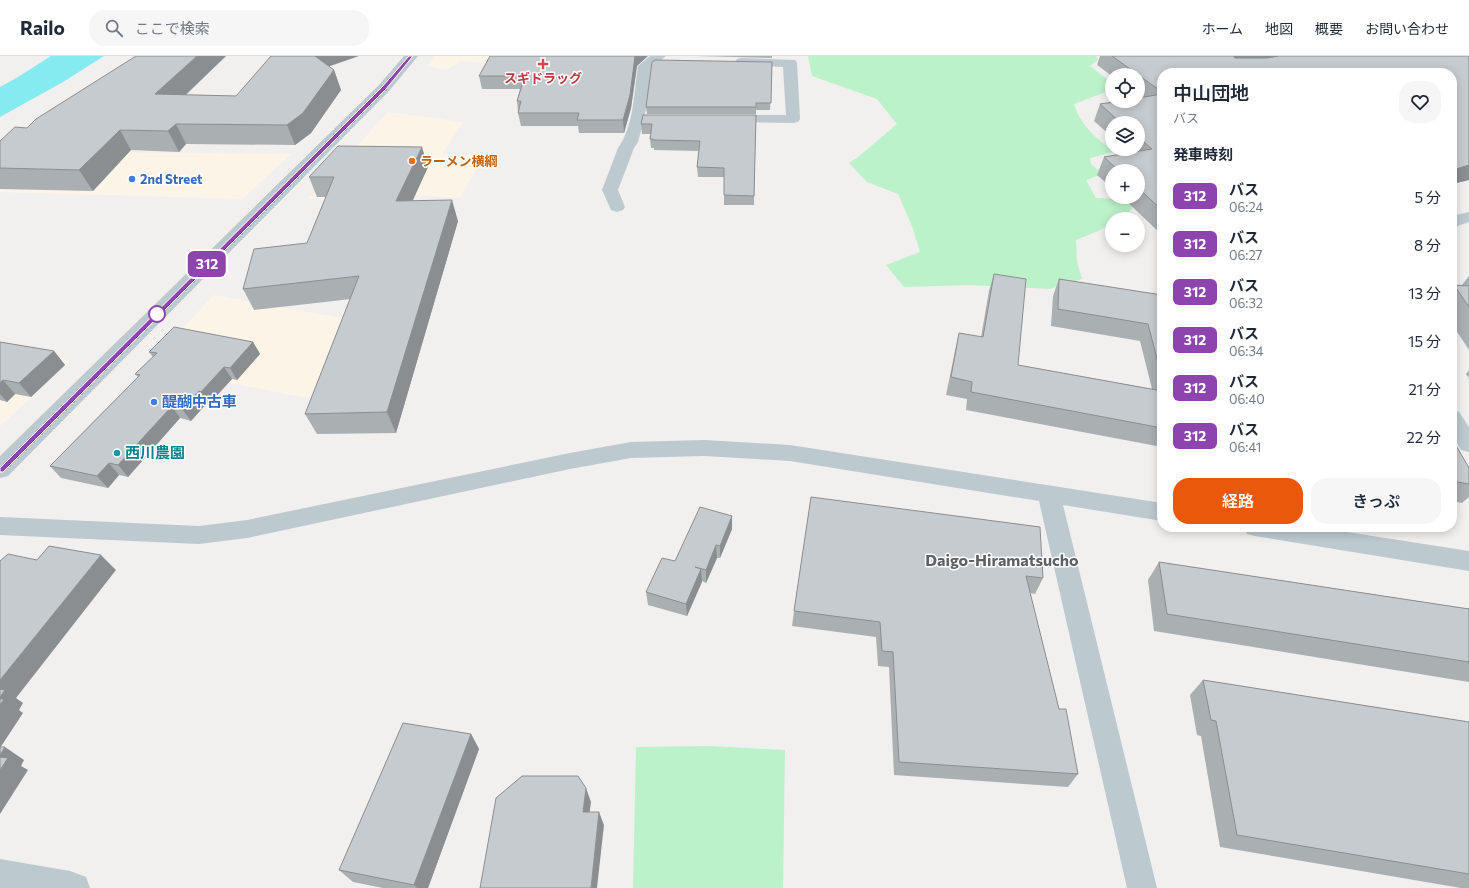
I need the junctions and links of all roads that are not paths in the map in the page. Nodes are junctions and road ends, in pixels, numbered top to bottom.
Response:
1 (411, 56) edge
2 (655, 58) edge
3 (674, 61) edge
4 (728, 62) edge
5 (684, 119) edge
6 (715, 119) edge
7 (636, 120) junction
8 (617, 207) dead end
9 (1457, 425) edge
10 (1469, 444) edge
11 (0, 470) edge
12 (1048, 494) junction
13 (1157, 511) edge
14 (0, 526) edge
15 (1286, 532) edge
16 (1469, 561) edge
17 (0, 874) edge
18 (75, 888) edge
19 (1142, 888) edge

1 - 11 street
2 - 3 street
2 - 7 street
4 - 6 street
5 - 7 street
7 - 8 street
9 - 10 street
12 - 13 street
12 - 14 street
12 - 19 street
15 - 16 street
17 - 18 street

